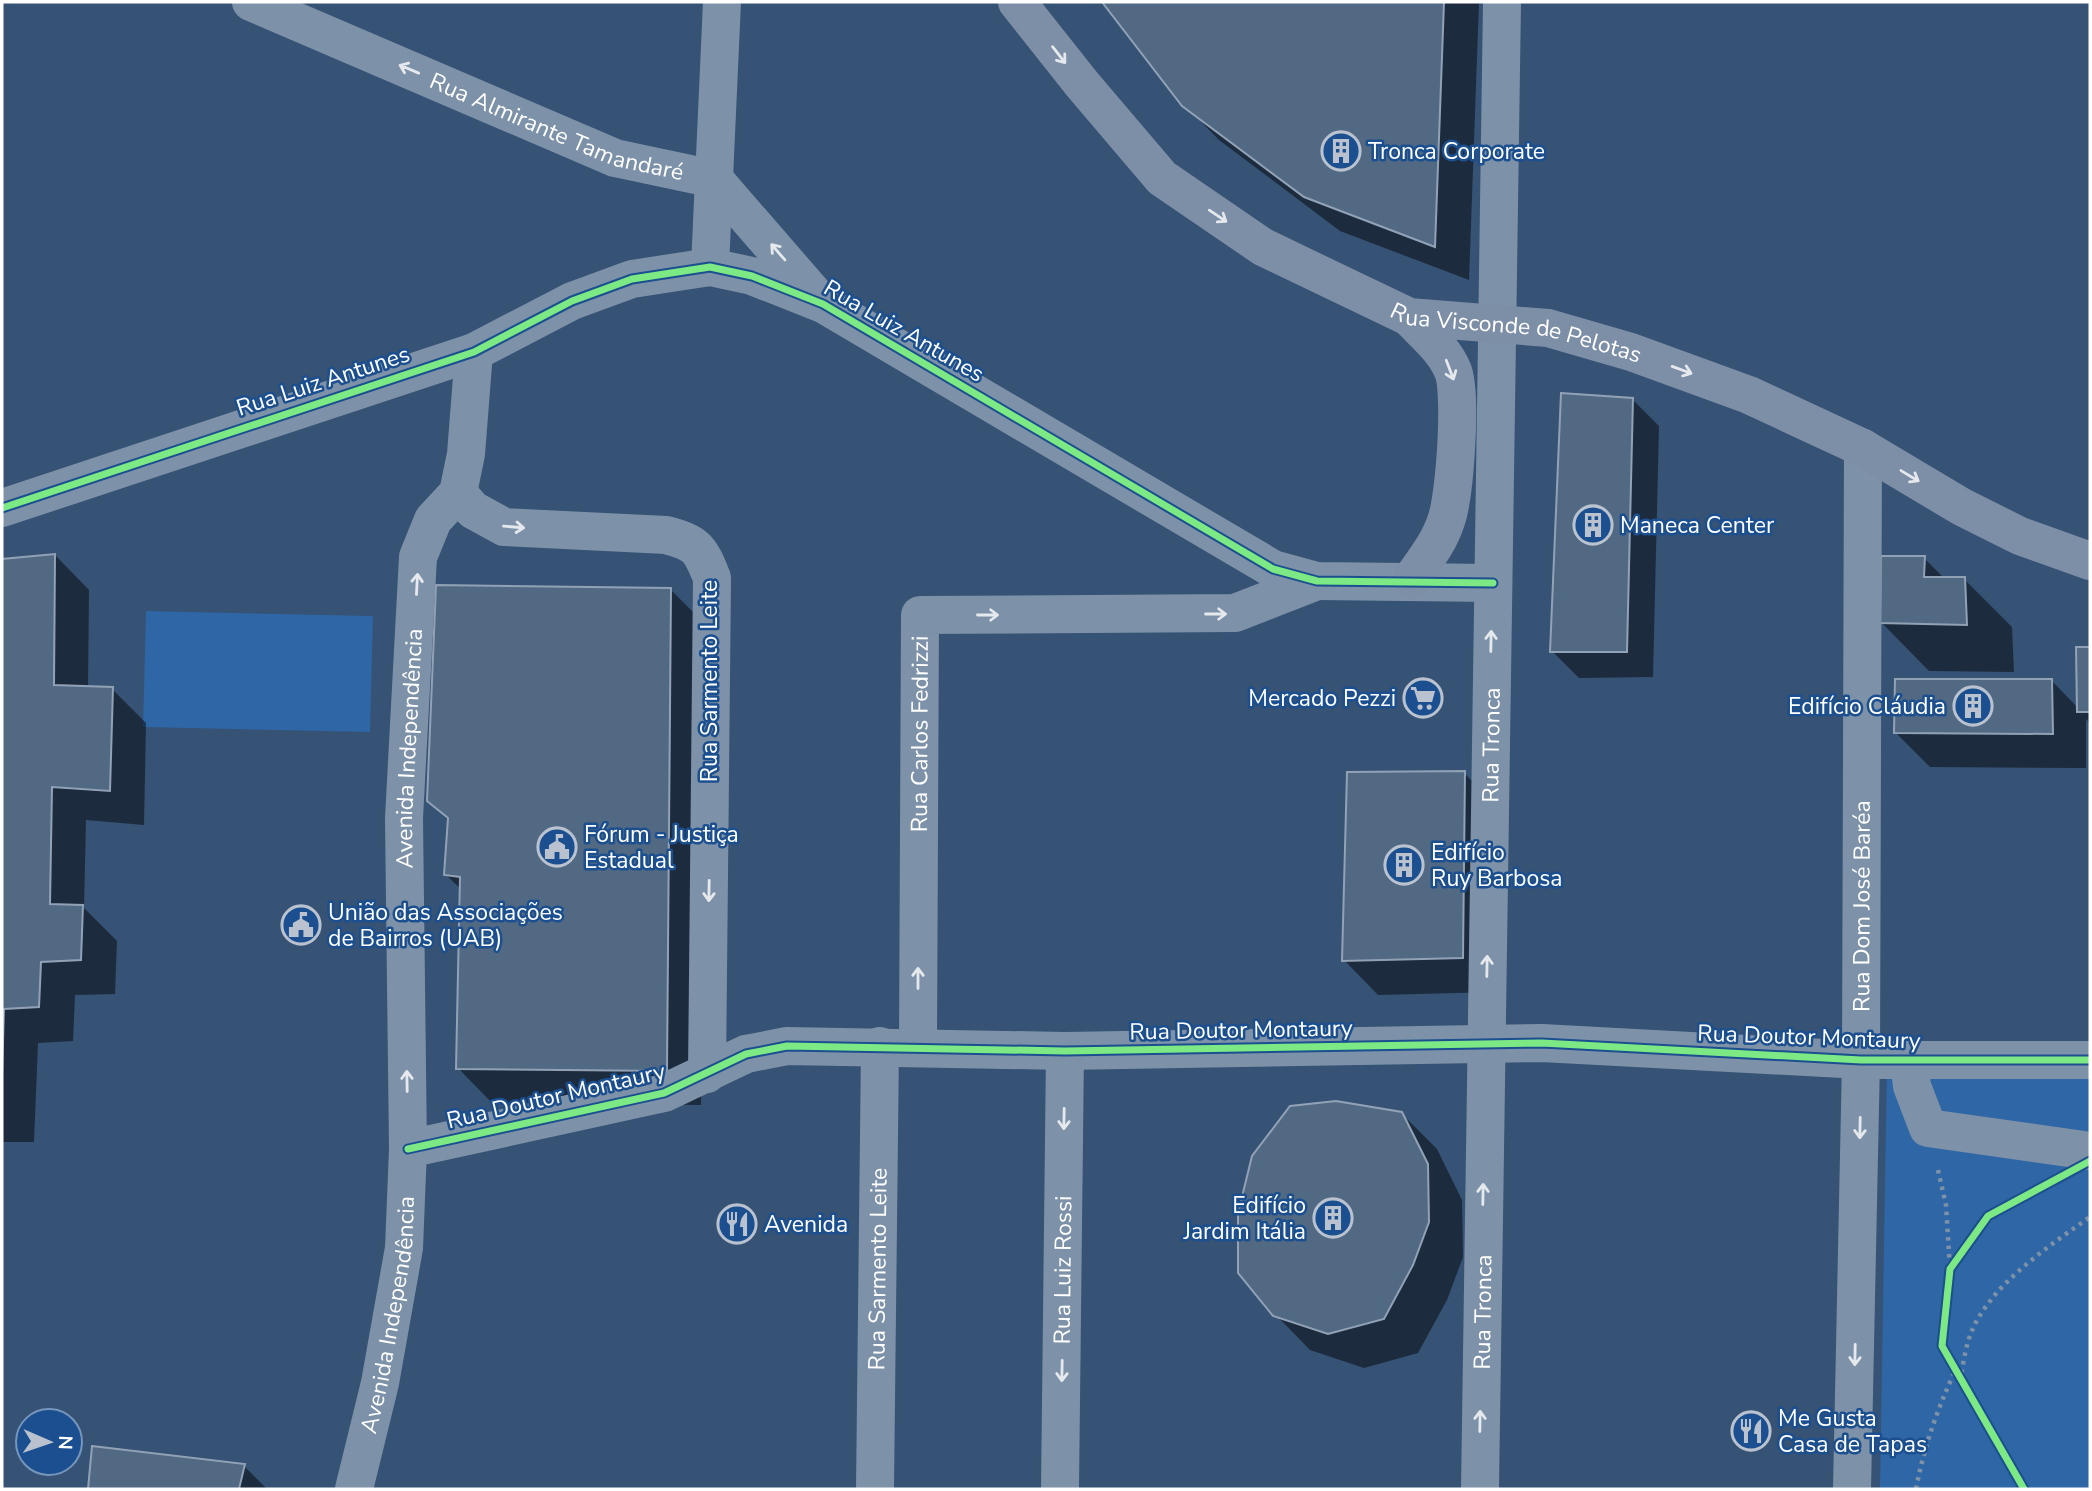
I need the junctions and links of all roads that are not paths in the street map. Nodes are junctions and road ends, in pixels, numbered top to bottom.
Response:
1 (251, 2) edge
2 (722, 2) edge
3 (1017, 2) edge
4 (1502, 2) edge
5 (714, 179) junction
6 (710, 267) junction
7 (823, 304) junction
8 (1409, 317) junction
9 (1496, 322) junction
10 (474, 352) junction
11 (1863, 448) junction
12 (458, 493) junction
13 (2, 508) edge
14 (2090, 561) edge
15 (1411, 580) junction
16 (1317, 581) junction
17 (1493, 583) junction
18 (1485, 1045) junction
19 (880, 1046) junction
20 (918, 1046) junction
21 (1065, 1051) junction
22 (1861, 1060) junction
23 (2090, 1060) edge
24 (1909, 1061) junction
25 (707, 1074) junction
26 (408, 1149) junction
27 (2090, 1151) edge
28 (354, 1489) edge
29 (876, 1489) edge
30 (1060, 1489) edge
31 (1479, 1489) edge
32 (1852, 1489) edge

5 -> 1 street, Rua Almirante Tamandaré
2 - 5 street
3 -> 8 main road, Rua Visconde de Pelotas
4 - 9 street, Rua Tronca
5 - 6 street
7 -> 5 street, Rua Almirante Tamandaré
6 - 7 street, Rua Luiz Antunes
6 - 10 street, Rua Luiz Antunes
7 - 16 street, Rua Luiz Antunes
8 - 9 main road, Rua Visconde de Pelotas
8 -> 15 main road
9 -> 11 main road, Rua Visconde de Pelotas
9 - 17 street, Rua Tronca
10 - 12 street
10 - 13 street, Rua Luiz Antunes
11 -> 14 main road, Rua Visconde de Pelotas
11 - 22 street, Rua Dom José Baréa
12 -> 25 street, Rua Sarmento Leite
26 -> 12 street, Avenida Independência
15 - 16 street, Rua Luiz Antunes
15 - 17 street, Rua Luiz Antunes
20 -> 16 street, Rua Carlos Fedrizzi
18 -> 17 street, Rua Tronca
18 - 21 street, Rua Doutor Montaury
18 - 22 street, Rua Doutor Montaury
31 -> 18 street, Rua Tronca
19 - 20 street, Rua Doutor Montaury
19 - 25 street, Rua Doutor Montaury
19 - 29 street, Rua Sarmento Leite
20 - 21 street, Rua Doutor Montaury
21 -> 30 street, Rua Luiz Rossi
22 - 24 street, Rua Doutor Montaury
22 -> 32 street, Rua Dom José Baréa
23 - 24 street, Rua Doutor Montaury
24 - 27 street
25 - 26 street, Rua Doutor Montaury
26 - 28 street, Avenida Independência

